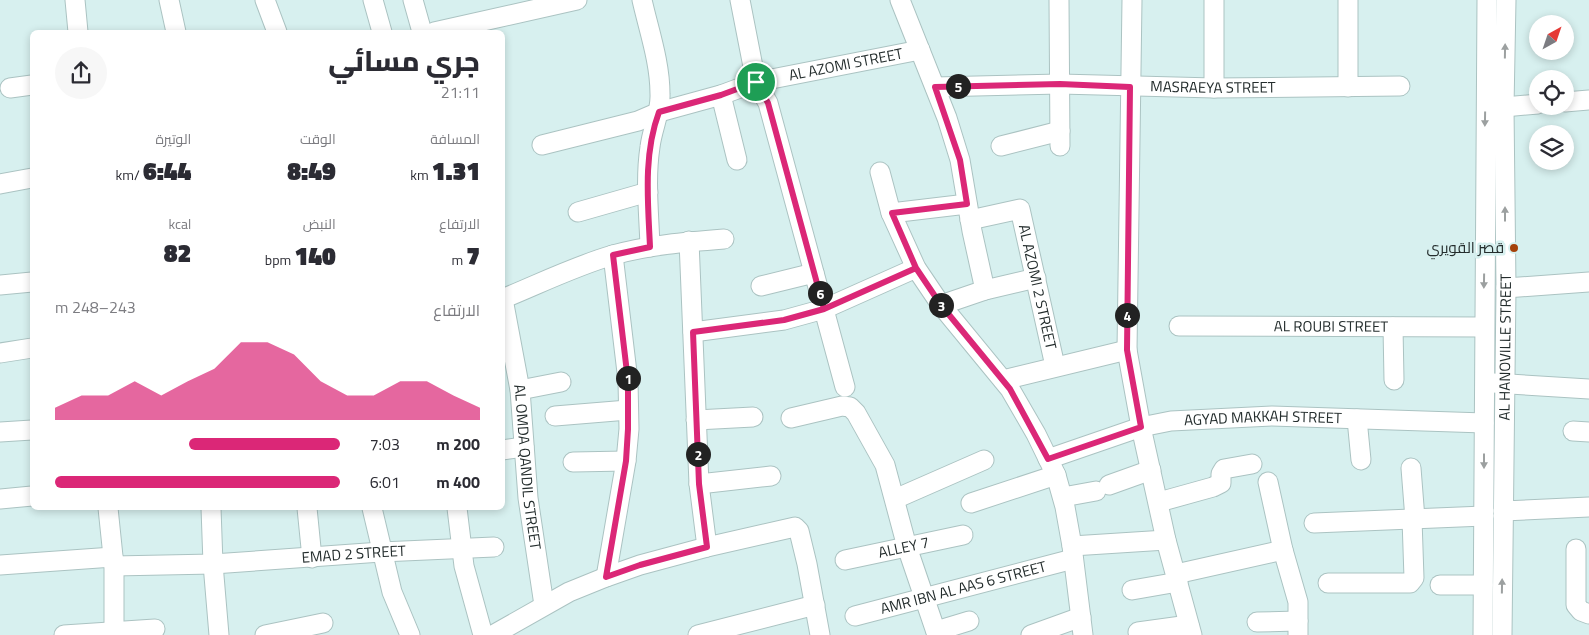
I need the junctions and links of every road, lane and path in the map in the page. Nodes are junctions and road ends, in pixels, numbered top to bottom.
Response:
1 (75, 0) edge
2 (169, 0) edge
3 (265, 0) edge
4 (373, 0) edge
5 (413, 0) edge
6 (577, 0) edge
7 (642, 0) edge
8 (740, 0) edge
9 (900, 0) edge
10 (1059, 0) edge
11 (1132, 0) edge
12 (1214, 0) edge
13 (1348, 0) edge
14 (1487, 0) edge
15 (1506, 0) edge
16 (518, 7) edge
17 (78, 30) edge
18 (176, 30) edge
19 (276, 30) edge
20 (381, 30) edge
21 (421, 30) edge
22 (441, 30) edge
23 (920, 50) junction
24 (756, 82) junction
25 (1060, 84) junction
26 (30, 85) edge
27 (1348, 86) junction
28 (1400, 86) dead end
29 (935, 87) junction
30 (1130, 87) junction
31 (10, 88) dead end
32 (1214, 88) junction
33 (721, 95) junction
34 (1589, 100) edge
35 (1574, 101) edge
36 (1529, 105) edge
37 (1504, 107) junction
38 (659, 112) junction
39 (542, 145) dead end
40 (1001, 146) dead end
41 (738, 160) dead end
42 (880, 172) dead end
43 (30, 178) edge
44 (0, 184) edge
45 (648, 192) junction
46 (578, 212) dead end
47 (968, 212) junction
48 (892, 213) junction
49 (724, 239) dead end
50 (689, 241) junction
51 (650, 247) junction
52 (613, 255) junction
53 (916, 268) junction
54 (814, 273) junction
55 (1036, 278) junction
56 (30, 282) edge
57 (1589, 282) edge
58 (0, 285) edge
59 (761, 286) dead end
60 (1506, 288) junction
61 (985, 290) junction
62 (505, 298) edge
63 (941, 305) junction
64 (824, 309) junction
65 (505, 310) edge
66 (1179, 326) dead end
67 (1393, 327) junction
68 (1483, 327) junction
69 (693, 332) junction
70 (30, 348) edge
71 (1127, 350) junction
72 (0, 352) edge
73 (1055, 366) junction
74 (1003, 380) junction
75 (1394, 380) dead end
76 (561, 382) dead end
77 (1484, 383) junction
78 (1504, 384) junction
79 (845, 387) dead end
80 (1589, 389) edge
81 (520, 390) junction
82 (628, 410) junction
83 (555, 416) dead end
84 (753, 417) dead end
85 (791, 418) dead end
86 (1356, 419) junction
87 (696, 420) junction
88 (1484, 423) junction
89 (1141, 427) junction
90 (30, 430) edge
91 (0, 432) edge
92 (524, 447) junction
93 (505, 450) edge
94 (984, 460) dead end
95 (1360, 460) dead end
96 (626, 461) junction
97 (573, 462) dead end
98 (1252, 464) dead end
99 (1052, 467) junction
100 (1411, 468) dead end
101 (1151, 470) junction
102 (771, 476) dead end
103 (1268, 482) dead end
104 (699, 484) junction
105 (30, 496) edge
106 (1062, 498) junction
107 (0, 499) edge
108 (895, 499) junction
109 (1159, 502) junction
110 (971, 503) dead end
111 (1589, 507) edge
112 (108, 510) edge
113 (211, 510) edge
114 (307, 510) edge
115 (372, 510) edge
116 (457, 510) edge
117 (1503, 511) junction
118 (1484, 516) junction
119 (1413, 519) junction
120 (1314, 523) dead end
121 (963, 535) dead end
122 (1166, 540) junction
123 (494, 547) dead end
124 (707, 547) junction
125 (907, 547) junction
126 (463, 548) junction
127 (1576, 549) dead end
128 (1283, 550) junction
129 (381, 552) junction
130 (1073, 553) junction
131 (312, 558) junction
132 (845, 560) dead end
133 (114, 561) junction
134 (213, 564) junction
135 (0, 565) edge
136 (606, 577) junction
137 (1177, 578) junction
138 (1328, 583) dead end
139 (1440, 585) dead end
140 (1483, 585) junction
141 (1132, 590) dead end
142 (925, 597) junction
143 (544, 605) junction
144 (815, 605) junction
145 (1589, 614) edge
146 (855, 616) dead end
147 (969, 621) dead end
148 (1257, 622) dead end
149 (323, 623) dead end
150 (1082, 626) edge
151 (1298, 628) edge
152 (1190, 630) edge
153 (146, 632) edge
154 (1138, 632) dead end
155 (114, 633) junction
156 (936, 633) edge
157 (64, 635) edge
158 (219, 635) edge
159 (265, 635) edge
160 (410, 635) edge
161 (483, 635) edge
162 (493, 635) edge
163 (698, 635) edge
164 (820, 635) edge
165 (1031, 635) edge
166 (1483, 635) edge
167 (1502, 635) edge

1 - 17 street
2 - 18 street
3 - 19 street
4 - 20 street
5 - 21 street
6 - 16 street
7 - 38 street
8 - 24 street
9 - 23 street, AL AZOMI STREET
10 - 25 street
11 - 30 street
12 - 32 street
13 - 27 street
14 -> 68 street, AL HANOVILLE STREET
37 -> 15 street, AL HANOVILLE STREET
16 - 22 street
23 - 24 street, AL AZOMI STREET
23 - 29 street, AL AZOMI STREET
24 - 33 street, AL AZOMI STREET
24 - 54 street
25 - 29 street, MASRAEYA STREET
25 - 30 street, MASRAEYA STREET
25 - 40 street
26 - 31 street
27 - 28 street, MASRAEYA STREET
27 - 32 street, MASRAEYA STREET
29 - 47 street, AL AZOMI STREET
30 - 32 street, MASRAEYA STREET
30 - 71 street
33 - 38 street, AL AZOMI STREET
33 - 41 street
34 - 35 street
36 - 37 street
60 -> 37 street, AL HANOVILLE STREET
38 - 39 street, AL AZOMI STREET
38 - 45 street
42 - 48 street
43 - 44 street
45 - 46 street
45 - 51 street
47 - 48 street
47 - 55 street, AL AZOMI 2 STREET
47 - 61 street, AL AZOMI STREET
48 - 53 street
49 - 50 street
50 - 51 street
50 - 69 street
51 - 52 street
52 - 62 street
52 - 82 street
53 - 63 street
53 - 64 street
54 - 59 street
54 - 64 street
55 - 61 street
55 - 73 street, AL AZOMI 2 STREET
56 - 58 street
57 - 60 street
60 - 78 street, AL HANOVILLE STREET
61 - 63 street
63 - 74 street
64 - 69 street
64 - 79 street
65 - 81 street, AL OMDA QANDIL STREET
66 - 67 street, AL ROUBI STREET
67 - 68 street, AL ROUBI STREET
67 - 75 street
68 - 77 street, AL HANOVILLE STREET
69 - 87 street
70 - 72 street
71 - 73 street
71 - 89 street
73 - 74 street
74 - 99 street
76 - 81 street
77 - 78 street
77 - 88 street, AL HANOVILLE STREET
78 - 80 street
78 - 117 street, AL HANOVILLE STREET
81 - 92 street, AL OMDA QANDIL STREET
82 - 83 street
82 - 96 street
84 - 87 street
85 - 108 street
86 - 88 street, AGYAD MAKKAH STREET
86 - 89 street, AGYAD MAKKAH STREET
86 - 95 street
87 - 104 street
88 -> 118 street, AL HANOVILLE STREET
89 - 99 street, AGYAD MAKKAH STREET
89 - 101 street
90 - 91 street
92 - 93 street
92 - 143 street, AL OMDA QANDIL STREET
94 - 108 street
96 - 97 street
96 - 136 street
98 - 109 street
99 - 106 street
99 - 110 street, AGYAD MAKKAH STREET
100 - 119 street
101 - 106 street
101 - 109 street
102 - 104 street
103 - 128 street
104 - 124 street
105 - 107 street
106 - 130 street
108 - 125 street
109 - 122 street
111 - 117 street
112 - 133 street
113 - 134 street
114 - 131 street
115 - 129 street
116 - 126 street
167 -> 117 street, AL HANOVILLE STREET
118 - 119 street
118 - 140 street, AL HANOVILLE STREET
119 - 120 street
119 - 138 street
121 - 125 street, ALLEY 7
122 - 130 street, AMR IBN AL AAS 6 STREET
122 - 137 street
123 - 126 street, EMAD 2 STREET
124 - 136 street
124 - 144 street
125 - 132 street, ALLEY 7
125 - 142 street
126 - 129 street, EMAD 2 STREET
126 - 161 street
127 - 145 street
128 - 137 street
128 - 151 street
129 - 131 street, EMAD 2 STREET
129 - 160 street
130 - 142 street, AMR IBN AL AAS 6 STREET
130 - 150 street
131 - 134 street, EMAD 2 STREET
133 - 134 street, EMAD 2 STREET
133 - 135 street, EMAD 2 STREET
133 - 155 street
134 - 158 street
136 - 143 street
137 - 141 street
137 - 152 street
139 - 140 street
140 - 166 street, AL HANOVILLE STREET
142 - 146 street, AMR IBN AL AAS 6 STREET
142 - 156 street
143 - 162 street
144 - 163 street
144 - 164 street
147 - 156 street
148 - 151 street
149 - 159 street
150 - 165 street
152 - 154 street
153 - 155 street
155 - 157 street

